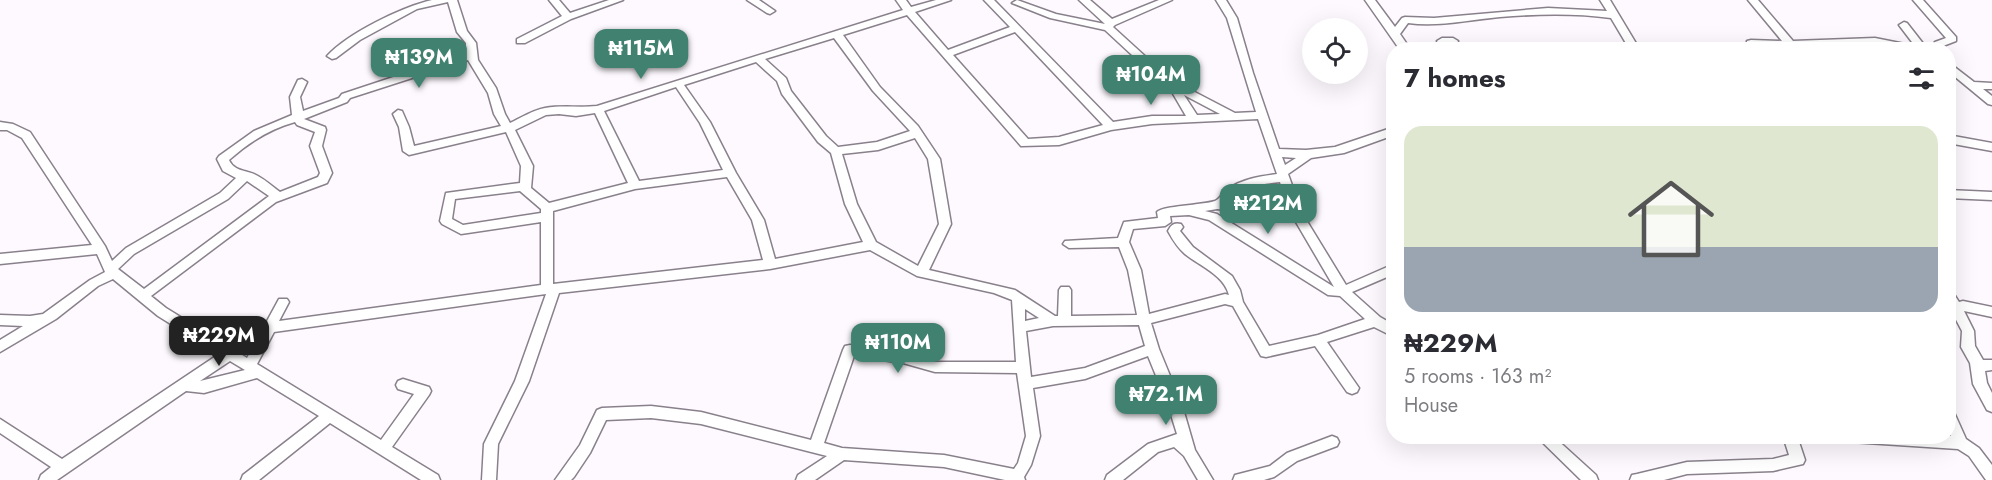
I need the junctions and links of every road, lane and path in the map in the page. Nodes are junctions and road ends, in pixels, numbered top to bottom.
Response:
1 (445, 0) edge
2 (452, 0) edge
3 (554, 0) edge
4 (618, 0) edge
5 (752, 0) edge
6 (901, 0) edge
7 (946, 0) edge
8 (989, 0) edge
9 (1167, 0) edge
10 (1221, 0) edge
11 (1370, 0) edge
12 (1605, 0) edge
13 (1754, 0) edge
14 (1918, 0) edge
15 (1083, 1) edge
16 (1017, 3) dead end
17 (909, 10) junction
18 (770, 11) dead end
19 (1613, 15) junction
20 (568, 17) junction
21 (1109, 25) junction
22 (1904, 25) dead end
23 (1015, 29) junction
24 (837, 34) junction
25 (1394, 35) junction
26 (521, 40) dead end
27 (1453, 41) dead end
28 (1400, 42) edge
29 (1442, 42) edge
30 (1630, 42) edge
31 (1789, 42) edge
32 (1854, 42) edge
33 (1884, 42) edge
34 (1917, 42) edge
35 (1944, 42) edge
36 (946, 54) junction
37 (471, 55) junction
38 (332, 56) dead end
39 (758, 58) junction
40 (1956, 72) edge
41 (302, 82) dead end
42 (678, 83) junction
43 (1971, 85) junction
44 (1992, 86) edge
45 (1176, 90) junction
46 (1992, 102) edge
47 (598, 108) junction
48 (398, 114) dead end
49 (1262, 115) junction
50 (298, 117) junction
51 (1234, 117) junction
52 (1194, 118) junction
53 (0, 126) edge
54 (1111, 126) junction
55 (509, 128) junction
56 (1386, 132) edge
57 (917, 134) junction
58 (1956, 140) edge
59 (1992, 147) edge
60 (836, 151) junction
61 (1276, 152) junction
62 (1307, 156) junction
63 (730, 173) junction
64 (1284, 175) junction
65 (244, 177) junction
66 (635, 185) junction
67 (525, 186) junction
68 (1956, 195) edge
69 (279, 196) junction
70 (1991, 197) edge
71 (1221, 204) junction
72 (547, 212) junction
73 (1190, 212) junction
74 (1296, 213) junction
75 (1177, 227) dead end
76 (1123, 242) junction
77 (1069, 243) dead end
78 (871, 245) junction
79 (101, 249) junction
80 (0, 259) edge
81 (770, 264) junction
82 (112, 272) junction
83 (1386, 272) edge
84 (921, 273) junction
85 (550, 290) junction
86 (1065, 290) dead end
87 (1343, 291) junction
88 (141, 294) junction
89 (1018, 300) junction
90 (283, 303) dead end
91 (1237, 303) junction
92 (1956, 308) edge
93 (1992, 312) edge
94 (1956, 313) edge
95 (51, 315) junction
96 (0, 320) edge
97 (1144, 320) junction
98 (1058, 321) junction
99 (1375, 321) junction
100 (1019, 327) junction
101 (1386, 327) edge
102 (269, 328) junction
103 (1318, 340) junction
104 (0, 347) edge
105 (1152, 350) junction
106 (230, 354) junction
107 (1992, 365) edge
108 (1977, 366) junction
109 (1023, 368) junction
110 (255, 369) junction
111 (1025, 384) junction
112 (182, 385) junction
113 (403, 385) dead end
114 (1352, 388) dead end
115 (1992, 406) edge
116 (329, 416) junction
117 (0, 425) edge
118 (1956, 432) edge
119 (1332, 442) dead end
120 (1956, 443) edge
121 (1961, 443) junction
122 (1552, 444) edge
123 (1793, 444) edge
124 (816, 446) junction
125 (382, 449) junction
126 (1189, 452) junction
127 (842, 454) junction
128 (62, 467) junction
129 (1992, 477) edge
130 (1018, 478) edge
131 (46, 480) edge
132 (248, 480) edge
133 (433, 480) edge
134 (489, 480) edge
135 (562, 480) edge
136 (803, 480) edge
137 (1112, 480) edge
138 (1206, 480) edge
139 (1240, 480) edge
140 (1591, 480) edge
141 (1637, 480) edge

1 - 38 street
2 - 37 street
3 - 20 street
4 - 20 street
5 - 18 street
6 - 17 street
7 - 17 street
8 - 23 street
9 - 21 street
10 - 49 street
11 - 25 street
12 - 19 street
13 - 31 street
14 - 35 street
15 - 21 street
16 - 21 street
17 - 24 street
17 - 36 street
19 - 25 street
19 - 30 street
20 - 26 street
21 - 45 street
22 - 34 street
23 - 36 street
23 - 54 street
24 - 39 street
24 - 57 street
25 - 28 street
27 - 29 street
32 - 33 street
36 - 54 street
37 - 50 street
37 - 55 street
39 - 42 street
39 - 60 street
40 - 43 street
41 - 50 street
42 - 47 street
42 - 63 street
43 - 44 street
43 - 46 street
45 - 51 street
45 - 52 street
47 - 55 street
47 - 66 street
48 - 55 street
49 - 51 street
49 - 61 street
50 - 65 street
50 - 69 street
51 - 52 street
52 - 54 street
53 - 79 street
55 - 67 street
56 - 62 street
57 - 60 street
57 - 84 street
58 - 59 street
60 - 78 street
61 - 62 street
61 - 64 street
62 - 64 street
63 - 66 street
63 - 81 street
64 - 71 street
64 - 74 street
65 - 69 street
65 - 82 street
66 - 72 street
67 - 72 street
67 - 72 street
68 - 70 street
69 - 88 street
71 - 73 street
71 - 74 street
72 - 85 street
73 - 76 street
73 - 87 street
74 - 87 street
75 - 91 street
76 - 77 street
76 - 97 street
78 - 81 street
78 - 84 street
79 - 80 street
79 - 82 street
81 - 85 street
82 - 88 street
82 - 95 street
83 - 87 street
84 - 89 street
85 - 102 street
85 - 134 street
86 - 98 street
87 - 99 street
88 - 106 street
89 - 98 street
89 - 100 street
90 - 102 street
91 - 97 street
91 - 103 street
92 - 93 street
94 - 108 street
95 - 96 street
95 - 104 street
97 - 98 street
97 - 105 street
98 - 100 street
99 - 101 street
99 - 103 street
100 - 109 street
102 - 110 street
103 - 114 street
105 - 111 street
105 - 126 street
106 - 110 street
106 - 112 street
107 - 108 street
108 - 115 street
109 - 111 street
109 - 124 street
110 - 112 street
110 - 116 street
111 - 130 street
112 - 128 street
113 - 125 street
116 - 125 street
116 - 132 street
117 - 128 street
118 - 121 street
119 - 139 street
120 - 121 street
121 - 129 street
122 - 140 street
123 - 141 street
124 - 127 street
124 - 135 street
125 - 133 street
126 - 137 street
126 - 138 street
127 - 130 street
127 - 136 street
128 - 131 street

